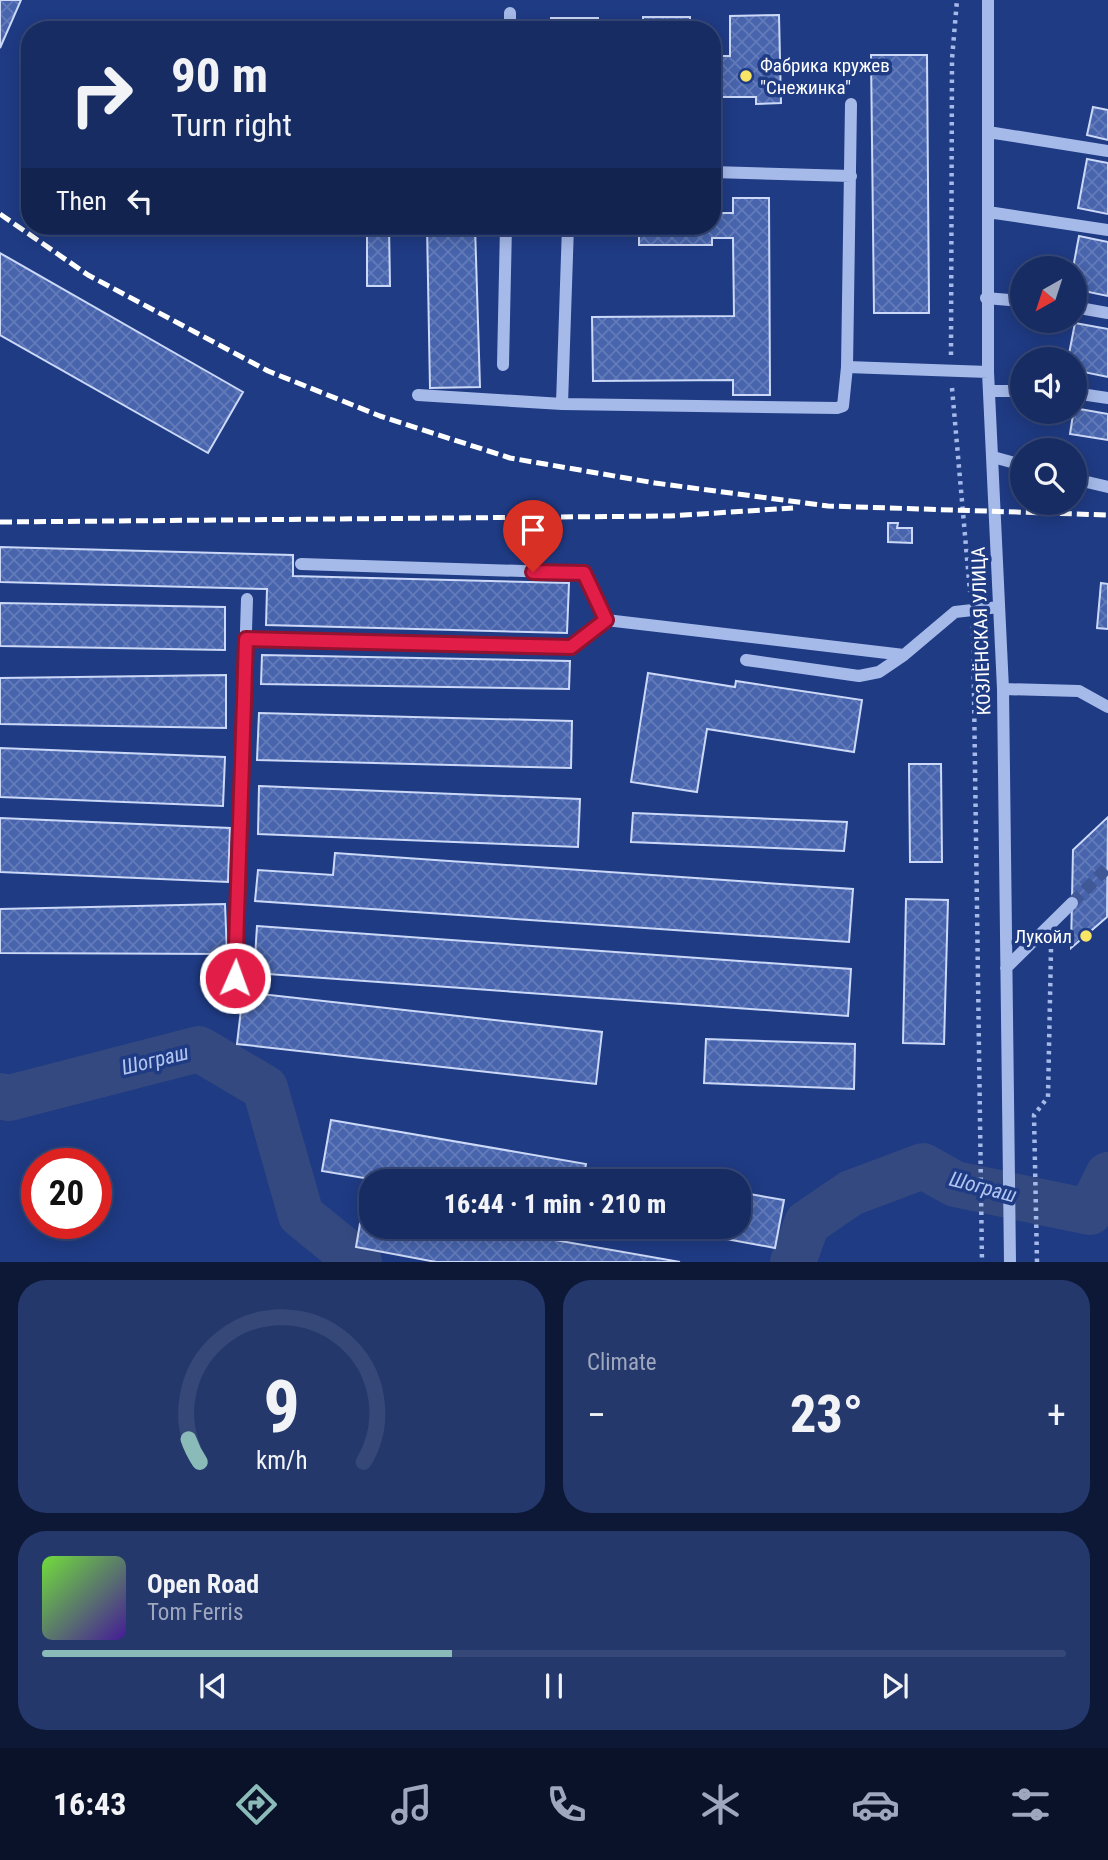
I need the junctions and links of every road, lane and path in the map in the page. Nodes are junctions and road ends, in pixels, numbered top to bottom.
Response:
1 (957, 0) edge
2 (988, 0) edge
3 (510, 13) dead end
4 (510, 21) edge
5 (851, 104) dead end
6 (988, 132) junction
7 (1108, 151) edge
8 (721, 172) edge
9 (851, 176) junction
10 (988, 212) junction
11 (1108, 230) edge
12 (506, 235) edge
13 (568, 235) edge
14 (986, 298) junction
15 (1010, 300) edge
16 (1087, 309) edge
17 (1108, 313) edge
18 (503, 365) dead end
19 (847, 367) junction
20 (950, 370) junction
21 (988, 372) junction
22 (989, 391) junction
23 (1010, 391) edge
24 (418, 395) dead end
25 (1087, 395) edge
26 (1108, 398) edge
27 (562, 404) junction
28 (993, 457) junction
29 (1010, 462) edge
30 (1087, 482) edge
31 (1108, 487) edge
32 (301, 564) dead end
33 (247, 599) dead end
34 (999, 607) junction
35 (972, 608) junction
36 (606, 620) junction
37 (246, 639) junction
38 (904, 655) junction
39 (746, 660) dead end
40 (1003, 689) junction
41 (1108, 707) edge
42 (1072, 903) tunnel mouth
43 (1052, 923) junction
44 (1006, 968) junction
45 (235, 978) dead end
46 (982, 1262) edge
47 (1010, 1262) edge
48 (1037, 1262) edge

1 - 20 path
2 - 6 street, КОЗЛЁНСКАЯ УЛИЦА
3 - 4 street
5 - 9 street
6 - 7 street
6 - 10 street, КОЗЛЁНСКАЯ УЛИЦА
8 - 9 street
9 - 19 street
10 - 11 street
10 - 14 street, КОЗЛЁНСКАЯ УЛИЦА
12 - 18 street
13 - 27 street
14 - 15 street
14 - 21 street, КОЗЛЁНСКАЯ УЛИЦА
16 - 17 street
19 - 20 street
19 - 27 street
20 - 21 street
20 - 35 path
21 - 22 street, КОЗЛЁНСКАЯ УЛИЦА
22 - 23 street
22 - 28 street, КОЗЛЁНСКАЯ УЛИЦА
24 - 27 street
25 - 26 street
28 - 29 street
28 - 34 street, КОЗЛЁНСКАЯ УЛИЦА
30 - 31 street
32 - 36 street
33 - 37 street
34 - 35 street
34 - 40 street, КОЗЛЁНСКАЯ УЛИЦА
35 - 38 street
35 - 46 path
36 - 37 street
36 - 38 street
37 - 45 street
38 - 39 street
40 - 41 street
40 - 44 street, КОЗЛЁНСКАЯ УЛИЦА
42 - 43 street
43 - 44 street
43 - 48 path
44 - 47 street, КОЗЛЁНСКАЯ УЛИЦА

